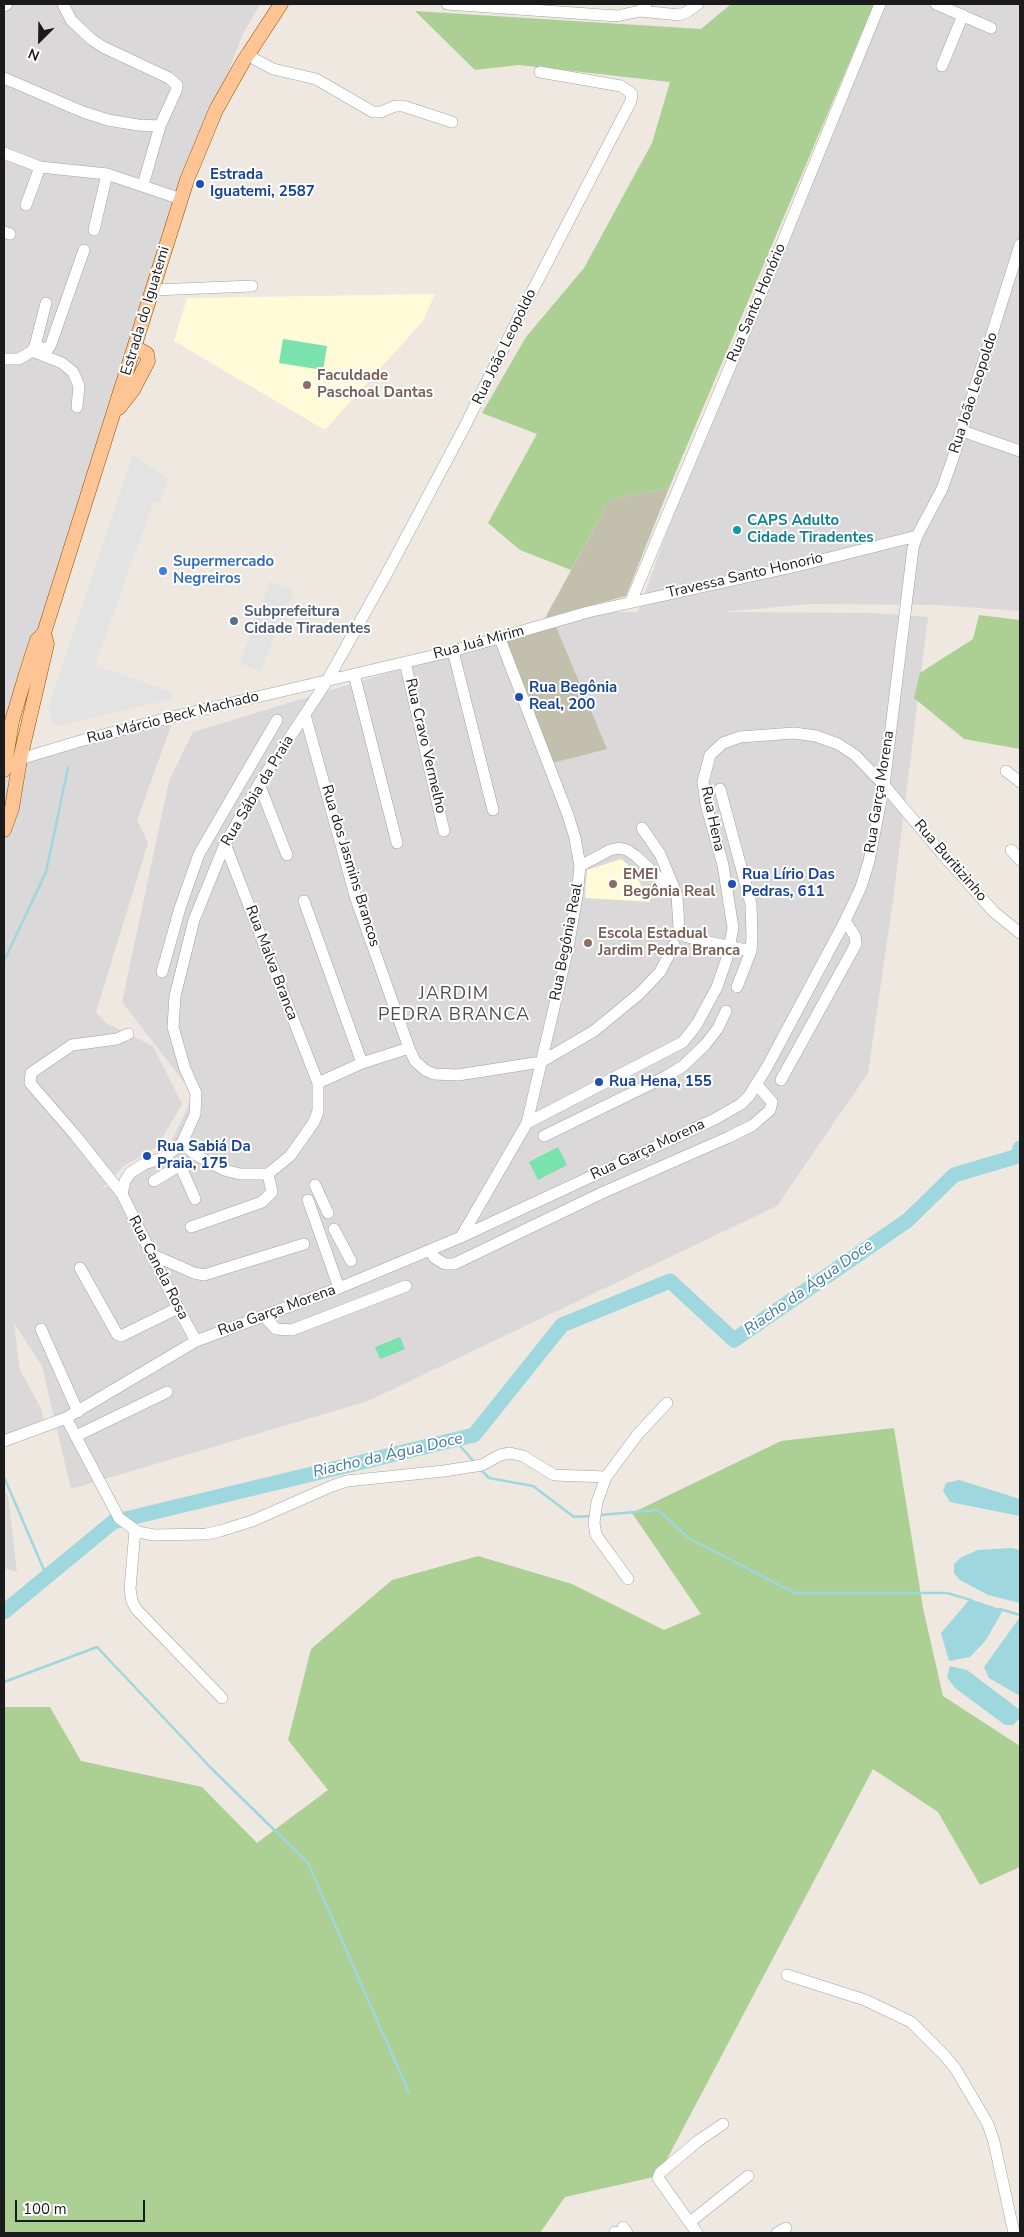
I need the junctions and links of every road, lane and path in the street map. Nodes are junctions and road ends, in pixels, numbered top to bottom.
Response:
1 (8, 4) edge
2 (63, 4) edge
3 (281, 4) edge
4 (447, 4) edge
5 (698, 4) edge
6 (880, 4) edge
7 (936, 4) edge
8 (4, 6) edge
9 (643, 7) edge
10 (963, 15) junction
11 (990, 28) dead end
12 (247, 55) junction
13 (942, 66) dead end
14 (540, 72) dead end
15 (4, 78) edge
16 (452, 122) dead end
17 (160, 126) junction
18 (4, 153) edge
19 (40, 167) junction
20 (107, 174) junction
21 (143, 185) junction
22 (181, 199) junction
23 (26, 205) dead end
24 (94, 230) dead end
25 (1020, 245) edge
26 (84, 250) dead end
27 (252, 286) dead end
28 (154, 290) junction
29 (46, 302) dead end
30 (33, 348) junction
31 (4, 359) edge
32 (77, 407) dead end
33 (962, 431) junction
34 (1020, 451) edge
35 (917, 536) junction
36 (631, 601) junction
37 (43, 639) junction
38 (500, 639) junction
39 (453, 652) junction
40 (405, 662) junction
41 (354, 674) junction
42 (327, 681) junction
43 (305, 715) junction
44 (277, 720) dead end
45 (1006, 771) dead end
46 (11, 773) edge
47 (1020, 782) edge
48 (259, 784) junction
49 (884, 785) junction
50 (720, 789) dead end
51 (493, 810) dead end
52 (642, 828) dead end
53 (4, 830) edge
54 (444, 831) dead end
55 (397, 843) dead end
56 (225, 844) junction
57 (1012, 850) dead end
58 (199, 854) junction
59 (287, 855) dead end
60 (1020, 860) edge
61 (216, 862) junction
62 (580, 866) junction
63 (677, 895) junction
64 (304, 901) dead end
65 (845, 921) junction
66 (1020, 934) edge
67 (674, 945) dead end
68 (730, 947) junction
69 (751, 951) junction
70 (162, 972) dead end
71 (737, 988) dead end
72 (726, 1011) dead end
73 (128, 1034) dead end
74 (409, 1048) junction
75 (541, 1062) junction
76 (362, 1064) junction
77 (623, 1075) junction
78 (781, 1080) dead end
79 (318, 1083) junction
80 (758, 1085) junction
81 (632, 1092) junction
82 (528, 1123) junction
83 (544, 1136) dead end
84 (182, 1143) junction
85 (196, 1156) junction
86 (180, 1165) junction
87 (268, 1174) junction
88 (154, 1181) dead end
89 (315, 1185) dead end
90 (122, 1194) junction
91 (195, 1199) dead end
92 (191, 1227) dead end
93 (334, 1229) dead end
94 (461, 1237) junction
95 (340, 1241) junction
96 (304, 1244) dead end
97 (325, 1247) junction
98 (430, 1251) junction
99 (151, 1254) junction
100 (351, 1261) dead end
101 (80, 1268) dead end
102 (406, 1286) dead end
103 (339, 1288) junction
104 (178, 1308) junction
105 (264, 1316) junction
106 (41, 1329) dead end
107 (196, 1340) junction
108 (167, 1392) dead end
109 (667, 1403) dead end
110 (78, 1412) junction
111 (66, 1418) junction
112 (76, 1436) junction
113 (4, 1441) edge
114 (606, 1477) junction
115 (135, 1530) junction
116 (628, 1579) dead end
117 (222, 1698) dead end
118 (788, 1975) dead end
119 (723, 2124) dead end
120 (748, 2176) dead end
121 (690, 2222) junction
122 (697, 2233) edge
123 (1014, 2233) edge

1 - 8 street
2 - 17 street
3 - 12 main road, Estrada do Iguatemi
4 - 9 street
5 - 9 street
6 - 36 street, Rua Santo Honório
7 - 10 street
10 - 11 street
10 - 13 street
12 - 16 street
12 - 22 main road, Estrada do Iguatemi
14 - 42 street, Rua João Leopoldo
15 - 17 street
17 - 21 street
18 - 19 street
19 - 20 street
19 - 23 street
20 - 21 street
20 - 24 street
21 - 22 street
22 - 28 main road, Estrada do Iguatemi
25 - 33 street, Rua João Leopoldo
26 - 30 street
27 - 28 street
28 - 37 main road, Estrada do Iguatemi
29 - 30 street
30 - 31 street
30 - 32 street
33 - 34 street
33 - 35 street, Rua João Leopoldo
35 - 36 street, Travessa Santo Honorio
35 - 49 street, Rua Garça Morena
36 - 38 street, Rua Juá Mirim
37 - 46 main road, Estrada do Iguatemi
37 - 46 main road, Estrada do Iguatemi
38 - 39 street, Rua Juá Mirim
38 - 62 street, Rua Begônia Real
39 - 40 street, Rua Juá Mirim
39 - 51 street
40 - 41 street, Rua Juá Mirim
40 - 54 street, Rua Cravo Vermelho
41 - 42 street, Rua Juá Mirim
41 - 55 street
42 - 43 street, Rua Sábia da Praia
42 - 46 street, Rua Márcio Beck Machado
43 - 48 street, Rua Sábia da Praia
43 - 74 street, Rua dos Jasmins Brancos
44 - 58 street
45 - 47 street
46 - 53 main road, Estrada do Iguatemi
48 - 56 street, Rua Sábia da Praia
48 - 59 street
49 - 65 street, Rua Garça Morena
49 - 66 street, Rua Buritizinho
49 - 68 street, Rua Hena
50 - 69 street
52 - 63 street
56 - 61 street, Rua Sábia da Praia
56 - 79 street, Rua Malva Branca
57 - 60 street
58 - 61 street
58 - 70 street
61 - 84 street, Rua Sábia da Praia
62 - 63 street
62 - 75 street, Rua Begônia Real
63 - 68 street
64 - 76 street
65 - 78 street
65 - 80 street, Rua Garça Morena
67 - 75 street
68 - 69 street
68 - 77 street, Rua Hena
69 - 71 street
72 - 81 street
73 - 90 street, Rua Canela Rosa
74 - 75 street, Rua dos Jasmins Brancos
74 - 76 street
75 - 82 street, Rua Begônia Real
76 - 79 street
77 - 81 street
77 - 82 street, Rua Hena
79 - 87 street
80 - 94 street, Rua Garça Morena
80 - 98 street
81 - 83 street
82 - 94 street, Rua Begônia Real
84 - 85 street
84 - 90 street
85 - 86 street
85 - 87 street
86 - 88 street
86 - 91 street
87 - 92 street
89 - 97 street
90 - 99 street, Rua Canela Rosa
93 - 95 street
94 - 98 street, Rua Garça Morena
95 - 97 street
95 - 100 street
96 - 99 street
97 - 103 street
98 - 103 street, Rua Garça Morena
99 - 104 street, Rua Canela Rosa
101 - 104 street
102 - 105 street
103 - 105 street, Rua Garça Morena
104 - 107 street, Rua Canela Rosa
105 - 107 street, Rua Garça Morena
106 - 110 street
107 - 110 street, Rua Garça Morena
108 - 112 street
109 - 114 street
110 - 111 street, Rua Garça Morena
111 - 112 street
111 - 113 street, Rua Garça Morena
112 - 115 street
114 - 115 street
114 - 116 street
115 - 117 street
118 - 123 street
119 - 121 street
120 - 121 street
121 - 122 street

